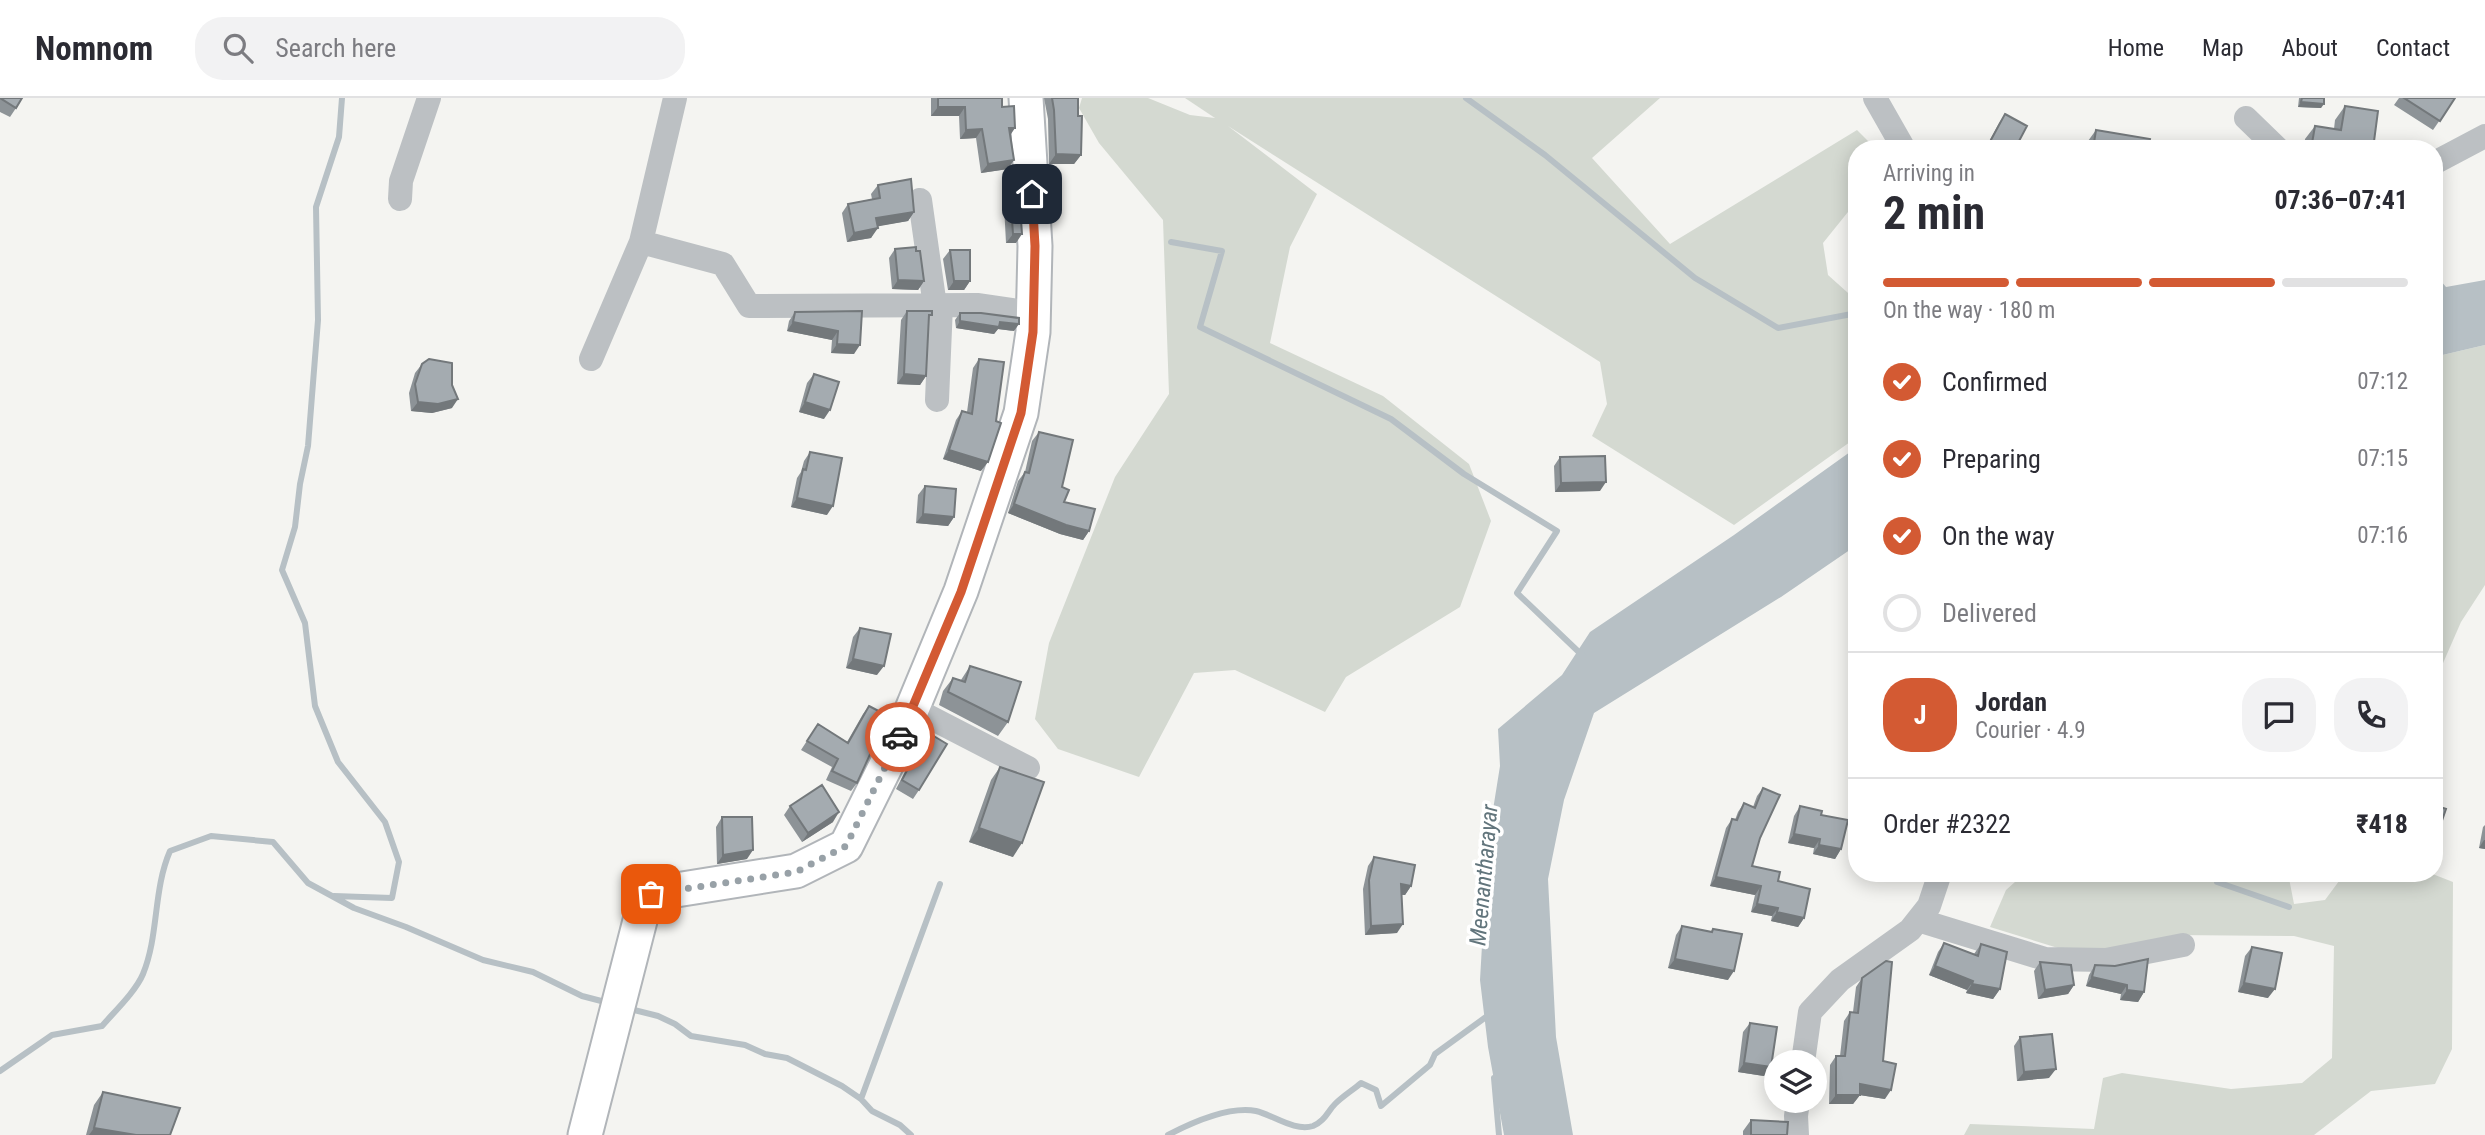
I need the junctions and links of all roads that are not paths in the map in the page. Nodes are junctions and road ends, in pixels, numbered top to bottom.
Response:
1 (429, 98) edge
2 (675, 98) edge
3 (1026, 98) edge
4 (1875, 98) edge
5 (2246, 118) dead end
6 (2485, 136) edge
7 (1899, 140) edge
8 (2269, 140) edge
9 (2443, 158) edge
10 (400, 199) dead end
11 (920, 200) dead end
12 (641, 242) junction
13 (938, 306) junction
14 (1033, 313) junction
15 (592, 359) dead end
16 (937, 400) dead end
17 (912, 708) junction
18 (1028, 768) dead end
19 (1937, 882) edge
20 (1918, 920) junction
21 (2183, 945) dead end
22 (1805, 1050) edge
23 (1798, 1113) edge
24 (584, 1135) edge
25 (1797, 1135) edge

1 - 10 street
2 - 12 street
3 - 14 main road
4 - 7 street
5 - 8 street
6 - 9 street
11 - 13 street
12 - 13 street
12 - 15 street
13 - 14 street
13 - 16 street
14 - 17 main road
17 - 18 street
17 - 24 main road
19 - 20 street
20 - 21 street
20 - 22 street
23 - 25 street

